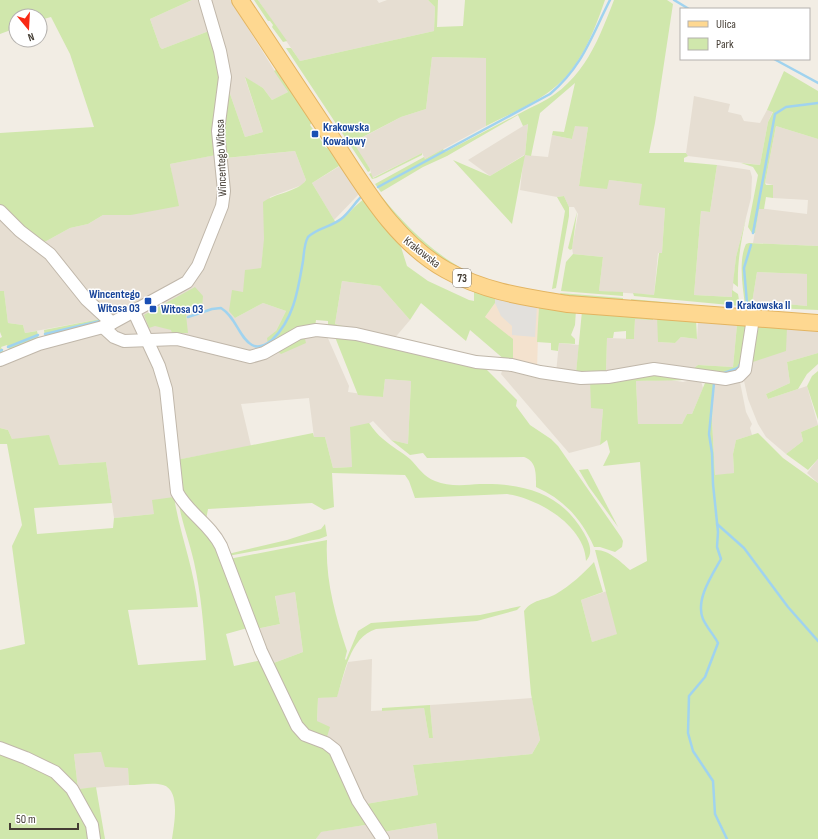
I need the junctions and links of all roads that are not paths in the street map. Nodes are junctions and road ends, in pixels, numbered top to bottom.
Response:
1 (205, 0) edge
2 (240, 0) edge
3 (0, 211) edge
4 (134, 312) junction
5 (754, 318) junction
6 (818, 323) edge
7 (108, 325) junction
8 (146, 340) junction
9 (0, 360) edge
10 (0, 748) edge
11 (94, 839) edge
12 (383, 839) edge

1 - 4 street, Wincentego Witosa
2 - 5 main road, Krakowska / 73
3 - 7 street
4 - 7 street, Wincentego Witosa
4 - 8 street
5 - 6 main road, Krakowska / 73
5 - 8 street
7 - 8 street
7 - 9 street, Wincentego Witosa
8 - 12 street
10 - 11 street

